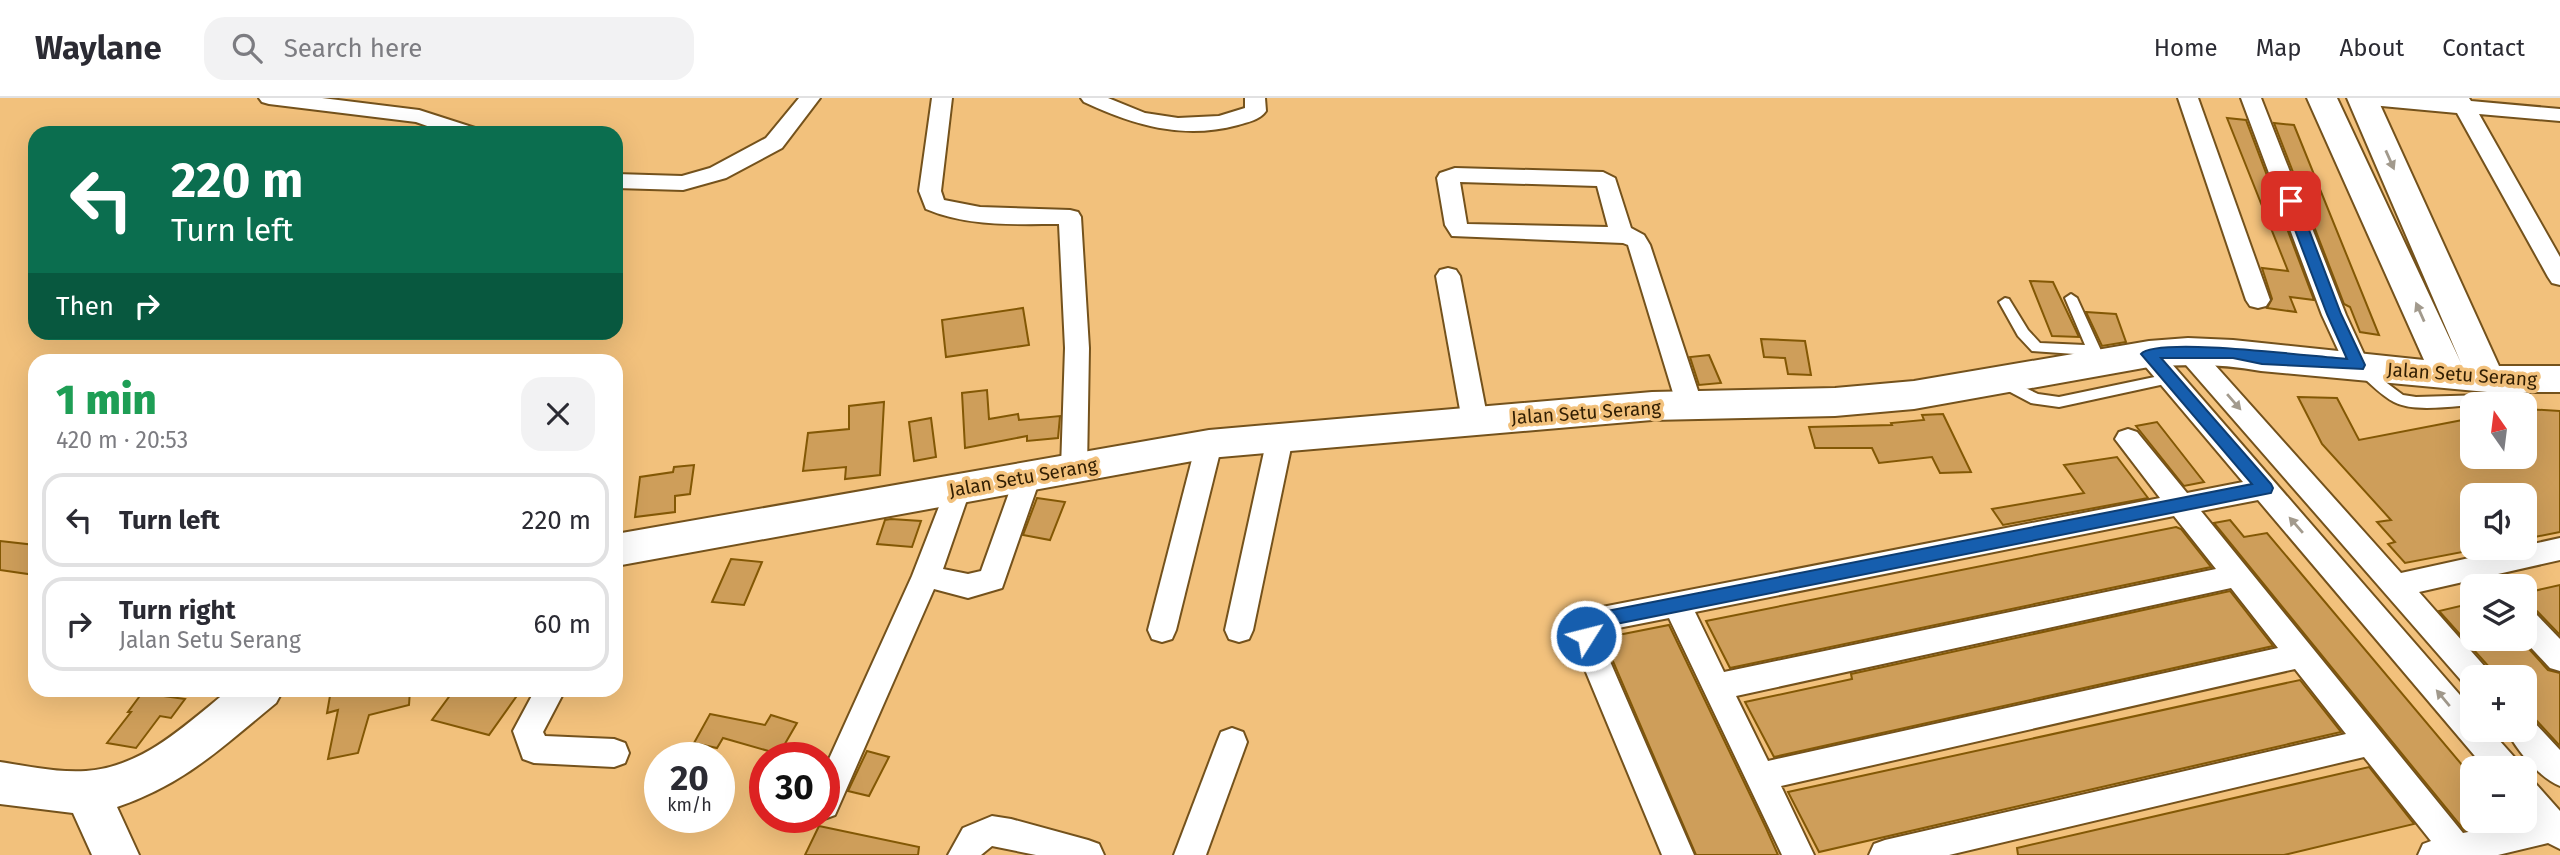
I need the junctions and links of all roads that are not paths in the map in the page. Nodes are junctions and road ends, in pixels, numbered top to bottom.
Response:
1 (270, 98) edge
2 (810, 98) edge
3 (942, 98) edge
4 (1091, 98) edge
5 (1255, 98) edge
6 (2189, 98) edge
7 (2251, 98) edge
8 (2322, 98) edge
9 (2361, 98) edge
10 (2463, 103) edge
11 (2560, 115) edge
12 (448, 126) edge
13 (623, 181) edge
14 (1624, 235) junction
15 (1448, 276) dead end
16 (2560, 276) edge
17 (2071, 298) dead end
18 (2258, 300) dead end
19 (2005, 302) dead end
20 (2097, 356) junction
21 (2169, 361) junction
22 (2357, 365) junction
23 (2448, 374) junction
24 (2560, 379) edge
25 (2000, 381) junction
26 (2486, 389) junction
27 (1690, 406) junction
28 (1475, 421) junction
29 (1280, 438) junction
30 (2128, 439) dead end
31 (1209, 444) junction
32 (1074, 469) junction
33 (1028, 476) junction
34 (958, 488) junction
35 (2265, 488) junction
36 (2178, 505) junction
37 (2360, 546) junction
38 (623, 551) edge
39 (2558, 552) edge
40 (2322, 555) junction
41 (2495, 574) edge
42 (926, 576) junction
43 (2235, 576) junction
44 (2460, 580) edge
45 (2396, 586) junction
46 (1676, 605) junction
47 (1162, 630) dead end
48 (1239, 630) dead end
49 (2537, 634) edge
50 (2300, 656) junction
51 (2560, 659) edge
52 (2465, 665) edge
53 (1716, 687) junction
54 (252, 697) edge
55 (547, 697) edge
56 (1232, 742) dead end
57 (2369, 742) junction
58 (2533, 742) edge
59 (614, 753) dead end
60 (2494, 756) edge
61 (840, 769) edge
62 (2560, 772) edge
63 (1760, 777) junction
64 (0, 783) edge
65 (86, 792) junction
66 (2537, 808) edge
67 (2557, 830) edge
68 (2450, 853) edge
69 (1076, 854) edge
70 (116, 855) edge
71 (964, 855) edge
72 (1190, 855) edge
73 (1678, 855) edge
74 (1798, 855) edge
75 (1885, 855) edge

1 - 12 street
2 - 13 street
3 - 32 street
4 - 5 street
6 - 18 street
7 - 22 street
23 -> 8 street
9 - 10 street
9 -> 26 street
10 - 11 street
10 - 16 street
14 - 14 street
14 - 27 street
15 - 28 street
17 - 20 lane
19 - 20 lane
20 - 21 street, Jalan Setu Serang
20 - 25 street, Jalan Setu Serang
21 - 22 street, Jalan Setu Serang
21 - 25 lane
21 - 35 street
21 -> 37 street
22 - 23 street, Jalan Setu Serang
22 - 26 lane
23 - 26 street, Jalan Setu Serang
24 - 26 street, Jalan Setu Serang
25 - 27 street, Jalan Setu Serang
27 - 28 street, Jalan Setu Serang
28 - 29 street, Jalan Setu Serang
29 - 31 street, Jalan Setu Serang
29 - 48 street
30 - 36 street
31 - 32 street, Jalan Setu Serang
31 - 47 street
32 - 33 street, Jalan Setu Serang
33 - 34 street, Jalan Setu Serang
33 - 42 street
34 - 38 street, Jalan Setu Serang
34 - 42 street
35 - 36 street
40 -> 35 street
36 - 43 street
36 - 46 street
37 - 40 street
37 - 45 street
39 - 41 street
60 -> 40 street
42 - 61 street
43 - 50 street
43 - 53 street
44 - 45 street
45 - 52 street
46 - 53 street
46 - 73 street
49 - 51 street
50 - 57 street
50 - 63 street
53 - 63 street
54 - 65 street
55 - 59 street
56 - 72 street
57 - 68 street
57 - 75 street
58 - 62 street
63 - 74 street
64 - 65 street
65 - 70 street
66 - 67 street
67 - 68 street
69 - 71 street

